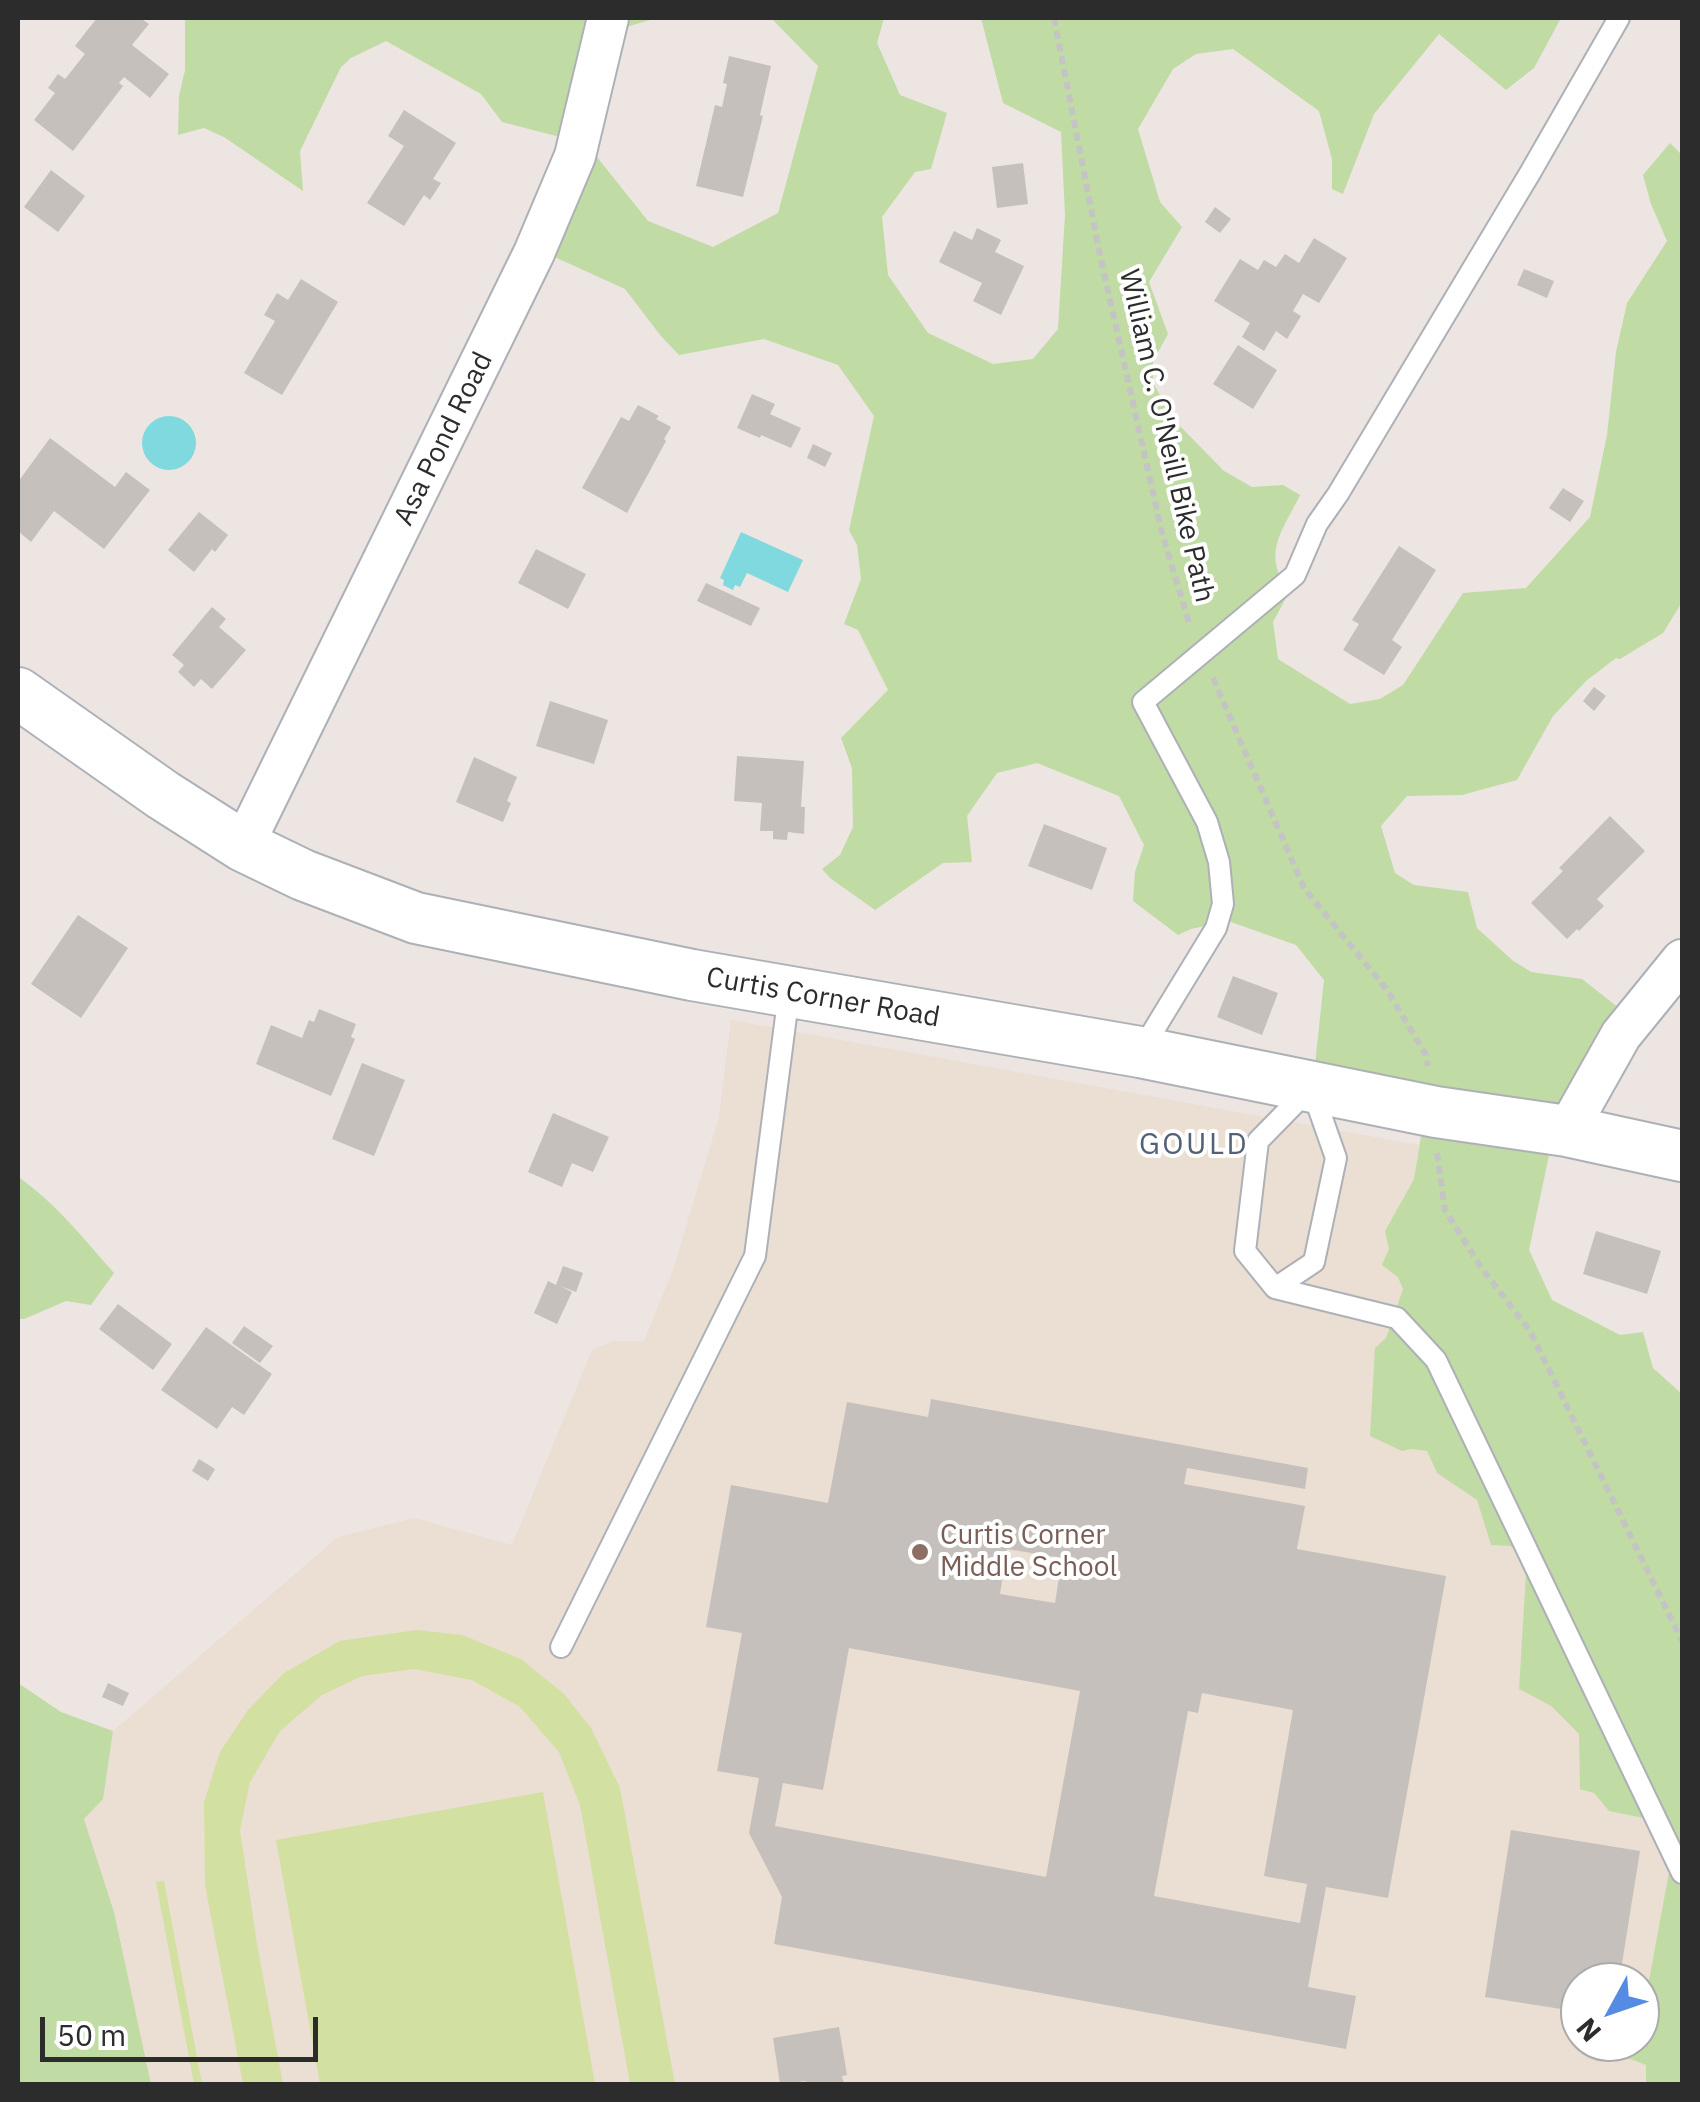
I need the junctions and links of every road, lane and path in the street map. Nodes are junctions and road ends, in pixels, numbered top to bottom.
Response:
1 (608, 18) edge
2 (1054, 18) edge
3 (1619, 18) edge
4 (1202, 653) junction
5 (18, 693) edge
6 (243, 846) junction
7 (1682, 960) edge
8 (789, 992) junction
9 (1140, 1052) junction
10 (1312, 1087) junction
11 (1436, 1112) junction
12 (1567, 1131) junction
13 (1682, 1156) edge
14 (1276, 1288) junction
15 (1682, 1641) edge
16 (561, 1647) dead end
17 (1682, 1874) edge

1 - 6 street, Asa Pond Road
2 - 4 path, William C. O'Neill Bike Path
3 - 4 lane
4 - 9 lane
4 - 11 path, William C. O'Neill Bike Path
5 - 6 street, Curtis Corner Road
6 - 8 street, Curtis Corner Road
7 - 12 street
8 - 9 street, Curtis Corner Road
8 - 16 lane
9 - 10 street, Curtis Corner Road
10 - 11 street, Curtis Corner Road
10 - 14 lane
10 - 14 lane
11 - 12 street, Curtis Corner Road
11 - 15 path, William C. O'Neill Bike Path
12 - 13 street, Curtis Corner Road
14 - 17 lane

